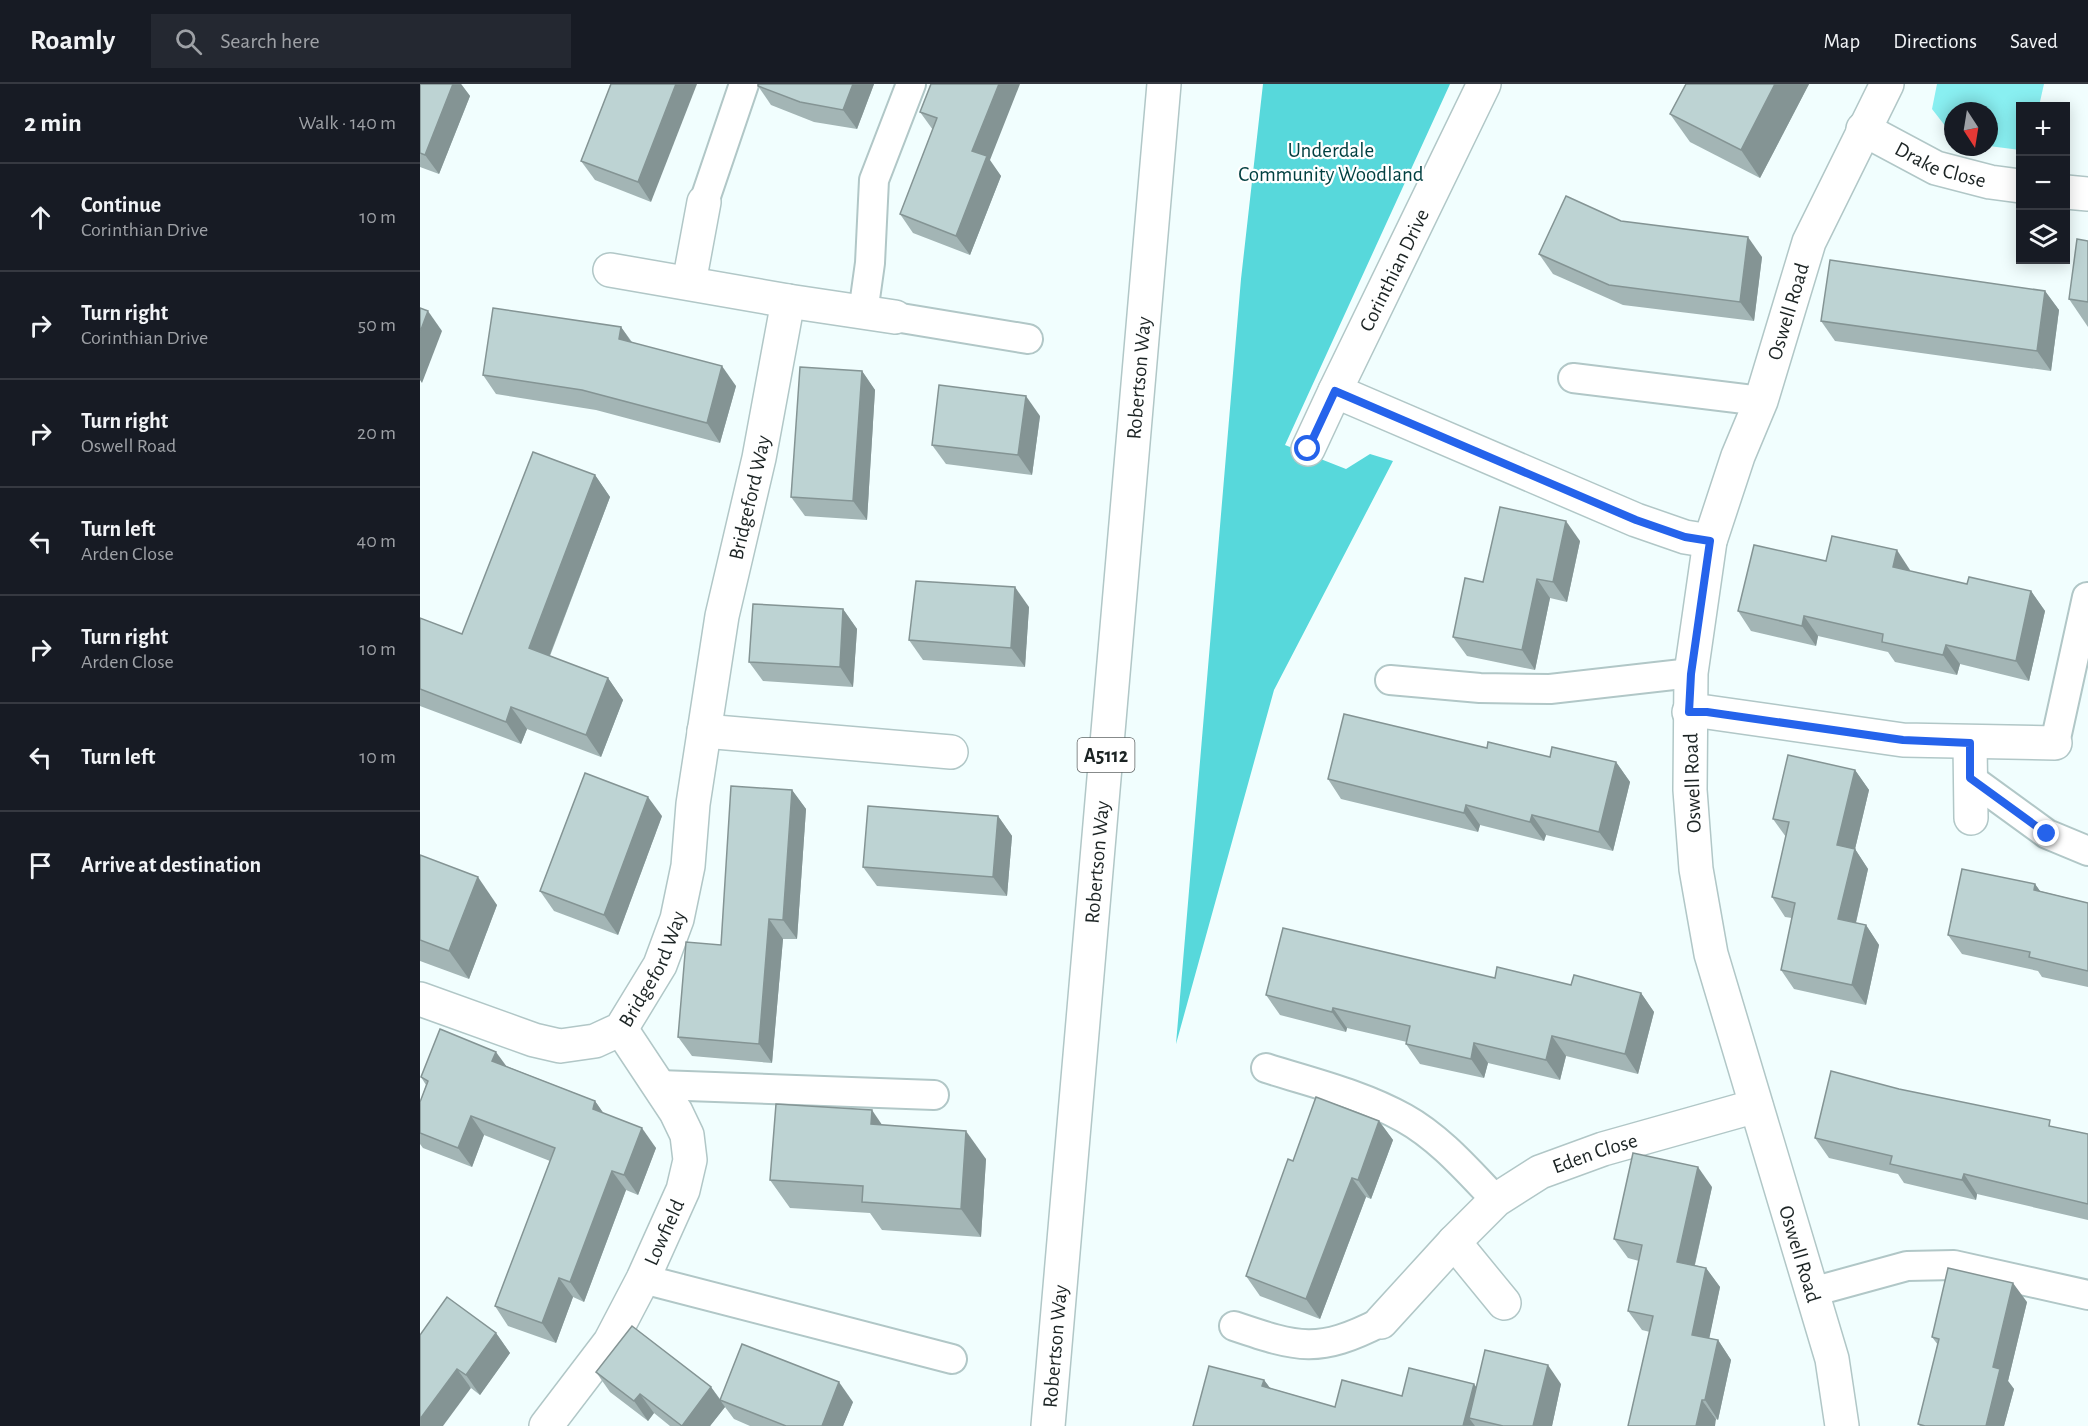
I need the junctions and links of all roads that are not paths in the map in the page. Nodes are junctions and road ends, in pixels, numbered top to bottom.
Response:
1 (744, 84) edge
2 (911, 84) edge
3 (1164, 84) edge
4 (1484, 84) edge
5 (1887, 84) edge
6 (1863, 129) junction
7 (2016, 185) edge
8 (2070, 192) edge
9 (2088, 194) edge
10 (704, 202) joint
11 (610, 270) dead end
12 (689, 283) junction
13 (788, 301) junction
14 (863, 313) junction
15 (896, 317) joint
16 (1028, 339) dead end
17 (1573, 378) dead end
18 (1335, 391) junction
19 (1761, 401) junction
20 (1308, 449) dead end
21 (1710, 541) junction
22 (2087, 597) edge
23 (1691, 674) junction
24 (1390, 680) dead end
25 (1689, 712) junction
26 (704, 731) junction
27 (1970, 743) junction
28 (2055, 743) joint
29 (951, 752) dead end
30 (1970, 778) junction
31 (1971, 818) dead end
32 (2088, 851) edge
33 (420, 999) edge
34 (621, 1029) junction
35 (1266, 1068) dead end
36 (659, 1085) junction
37 (934, 1095) dead end
38 (1756, 1106) junction
39 (1496, 1200) junction
40 (1454, 1242) junction
41 (643, 1279) junction
42 (1812, 1292) junction
43 (2088, 1294) edge
44 (1504, 1303) dead end
45 (1381, 1322) joint
46 (1234, 1326) dead end
47 (952, 1359) dead end
48 (546, 1426) edge
49 (1048, 1426) edge
50 (1842, 1426) edge

1 - 10 lane
2 - 14 lane
3 - 49 street, Robertson Way / A5112
4 - 18 street, Corinthian Drive
5 - 6 street, Oswell Road
6 - 7 street, Drake Close
6 - 19 street, Oswell Road
8 - 9 street
10 - 12 street
11 - 12 street
12 - 13 street
13 - 14 street
13 - 26 street, Bridgeford Way
14 - 15 street
15 - 16 lane
17 - 19 lane
18 - 20 street, Corinthian Drive
18 - 21 street
19 - 21 street, Oswell Road
21 - 23 street, Oswell Road
22 - 28 lane
23 - 24 lane
23 - 25 street, Oswell Road
25 - 27 street
25 - 38 street, Oswell Road
26 - 29 street
26 - 34 street, Bridgeford Way
27 - 28 street
27 - 30 street
30 - 31 street
30 - 32 lane
33 - 34 street, Bridgeford Way
34 - 36 street, Lowfield
35 - 39 lane
36 - 37 lane
36 - 41 street, Lowfield
38 - 39 street, Eden Close
38 - 42 street, Oswell Road
39 - 40 street, Eden Close
40 - 44 street
40 - 45 street, Eden Close
41 - 47 lane
41 - 48 street, Lowfield
42 - 43 lane
42 - 50 street, Oswell Road
45 - 46 lane

